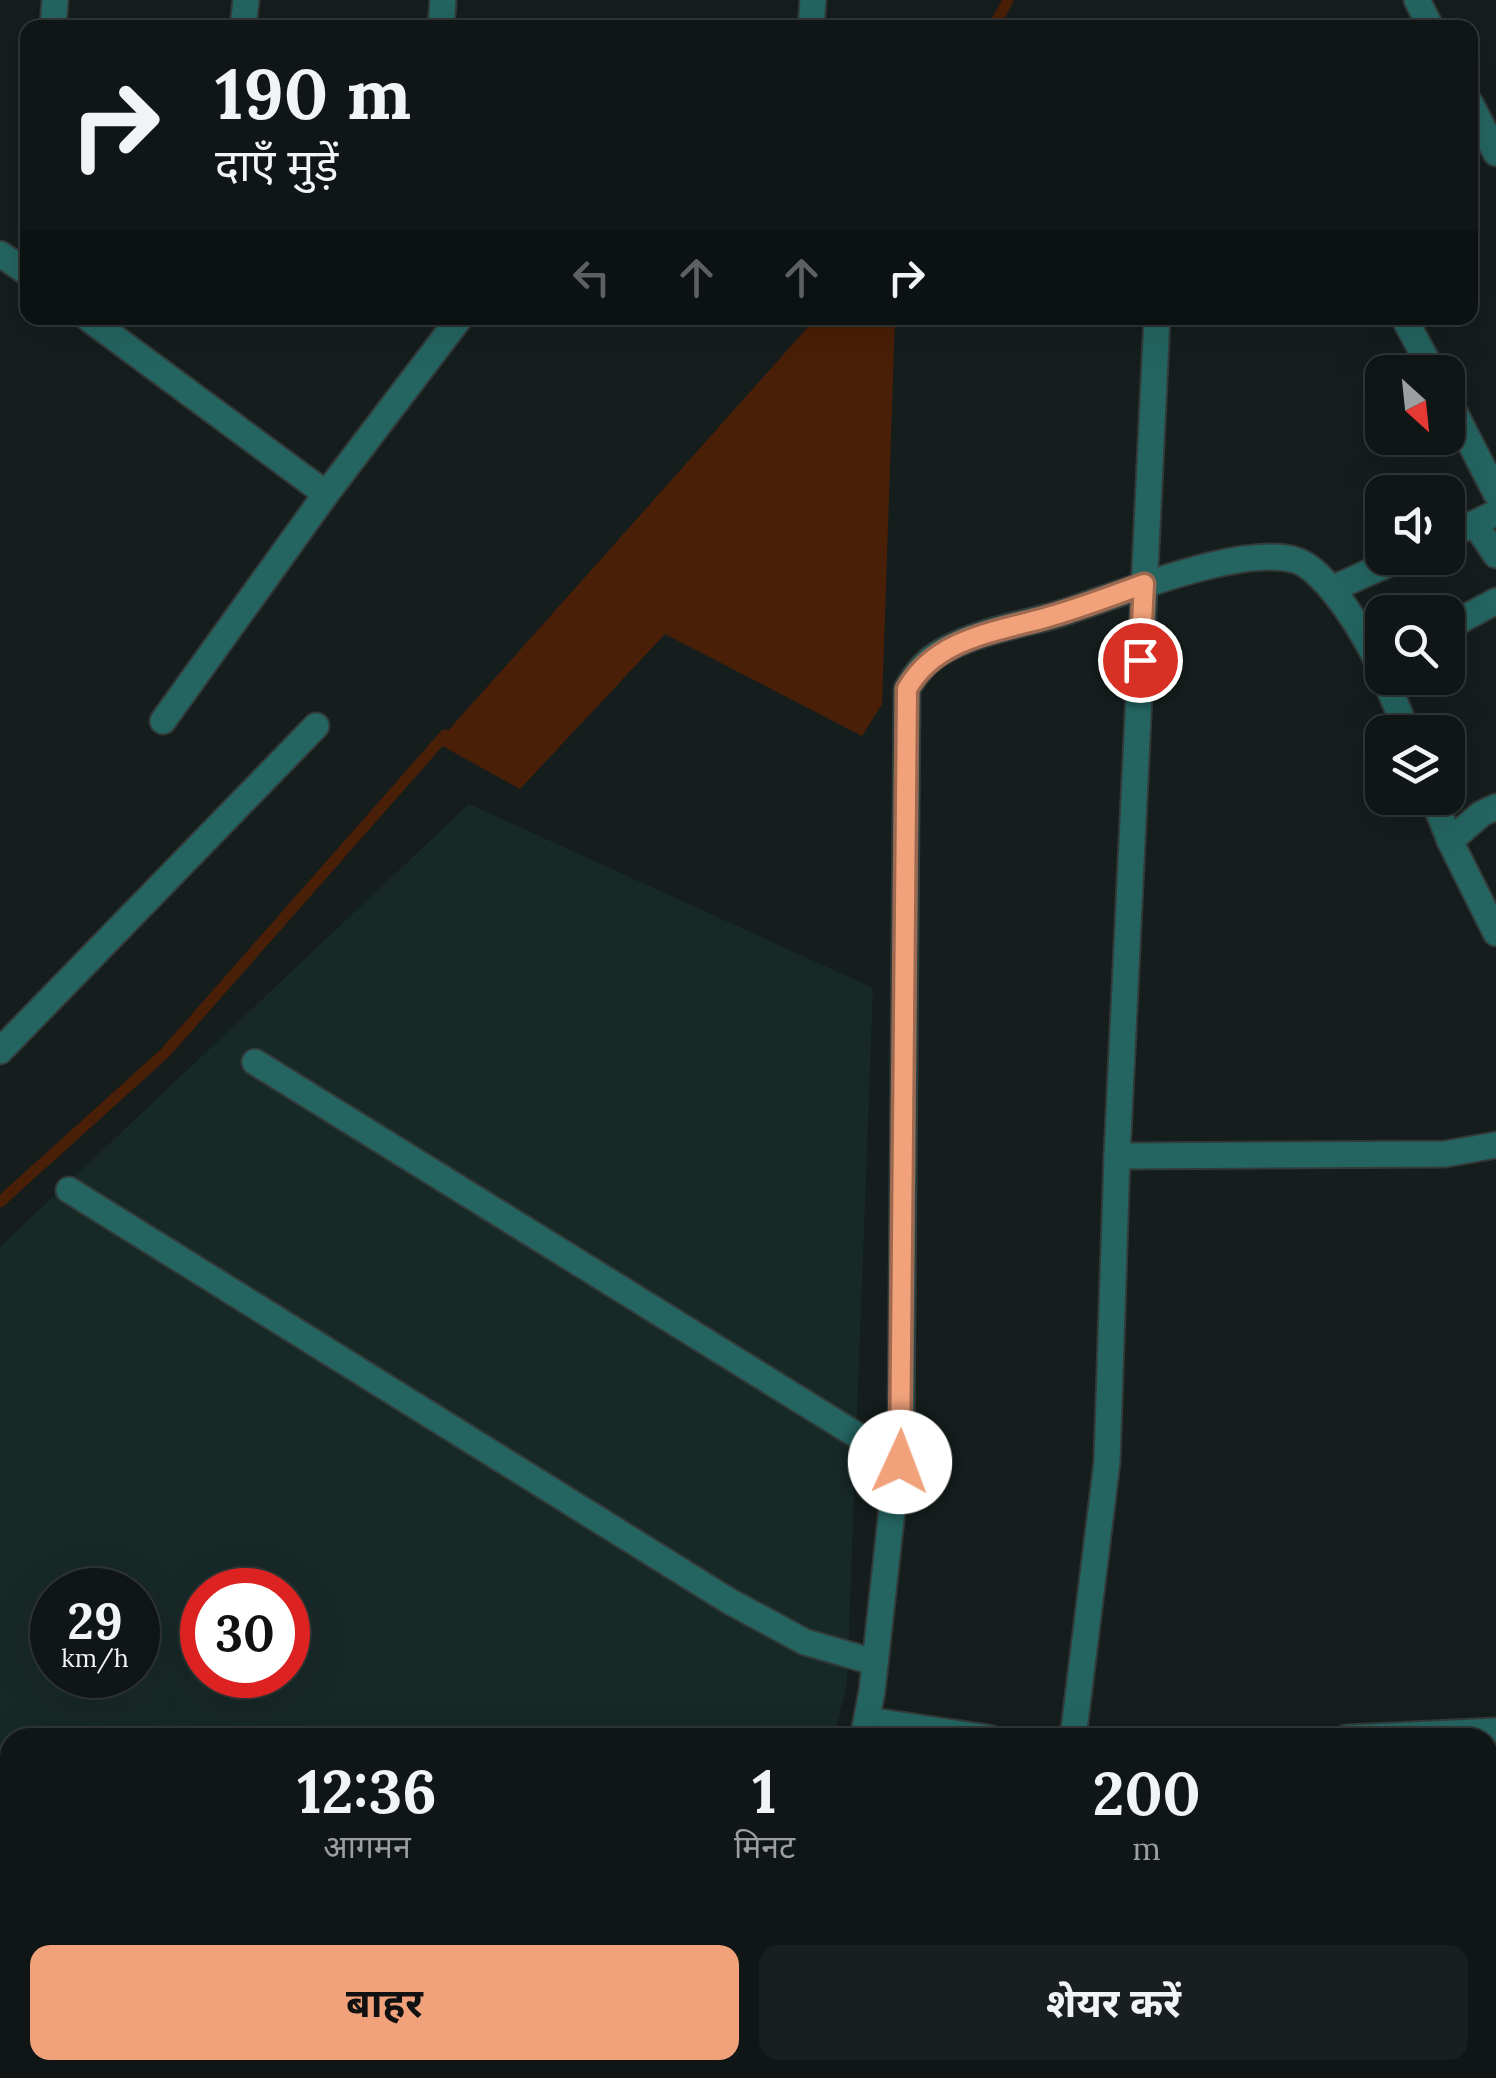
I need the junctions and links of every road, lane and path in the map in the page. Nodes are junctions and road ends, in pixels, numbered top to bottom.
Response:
1 (1478, 118) edge
2 (1496, 153) edge
3 (97, 325) edge
4 (454, 325) edge
5 (1158, 325) edge
6 (1408, 325) edge
7 (1424, 355) edge
8 (1465, 433) edge
9 (1496, 493) edge
10 (326, 494) junction
11 (1486, 518) edge
12 (1496, 555) edge
13 (1365, 574) edge
14 (1144, 584) junction
15 (1332, 589) junction
16 (1496, 601) edge
17 (1465, 618) edge
18 (1365, 642) edge
19 (163, 722) dead end
20 (316, 726) dead end
21 (1496, 807) edge
22 (1439, 815) edge
23 (1450, 841) junction
24 (1496, 933) edge
25 (0, 1051) edge
26 (255, 1062) dead end
27 (1496, 1145) edge
28 (1117, 1156) junction
29 (69, 1190) dead end
30 (900, 1462) junction
31 (874, 1662) junction
32 (865, 1728) edge
33 (1073, 1728) edge

1 - 2 street
3 - 10 street
4 - 10 street
5 - 14 street
6 - 7 street
8 - 9 street
10 - 19 street
11 - 12 street
13 - 15 street
14 - 15 street
14 - 28 street
14 - 30 street
15 - 18 street
16 - 17 street
20 - 25 street
21 - 23 street
22 - 23 street
23 - 24 street
26 - 30 street
27 - 28 street
28 - 33 street
29 - 31 street
30 - 31 street
31 - 32 street

